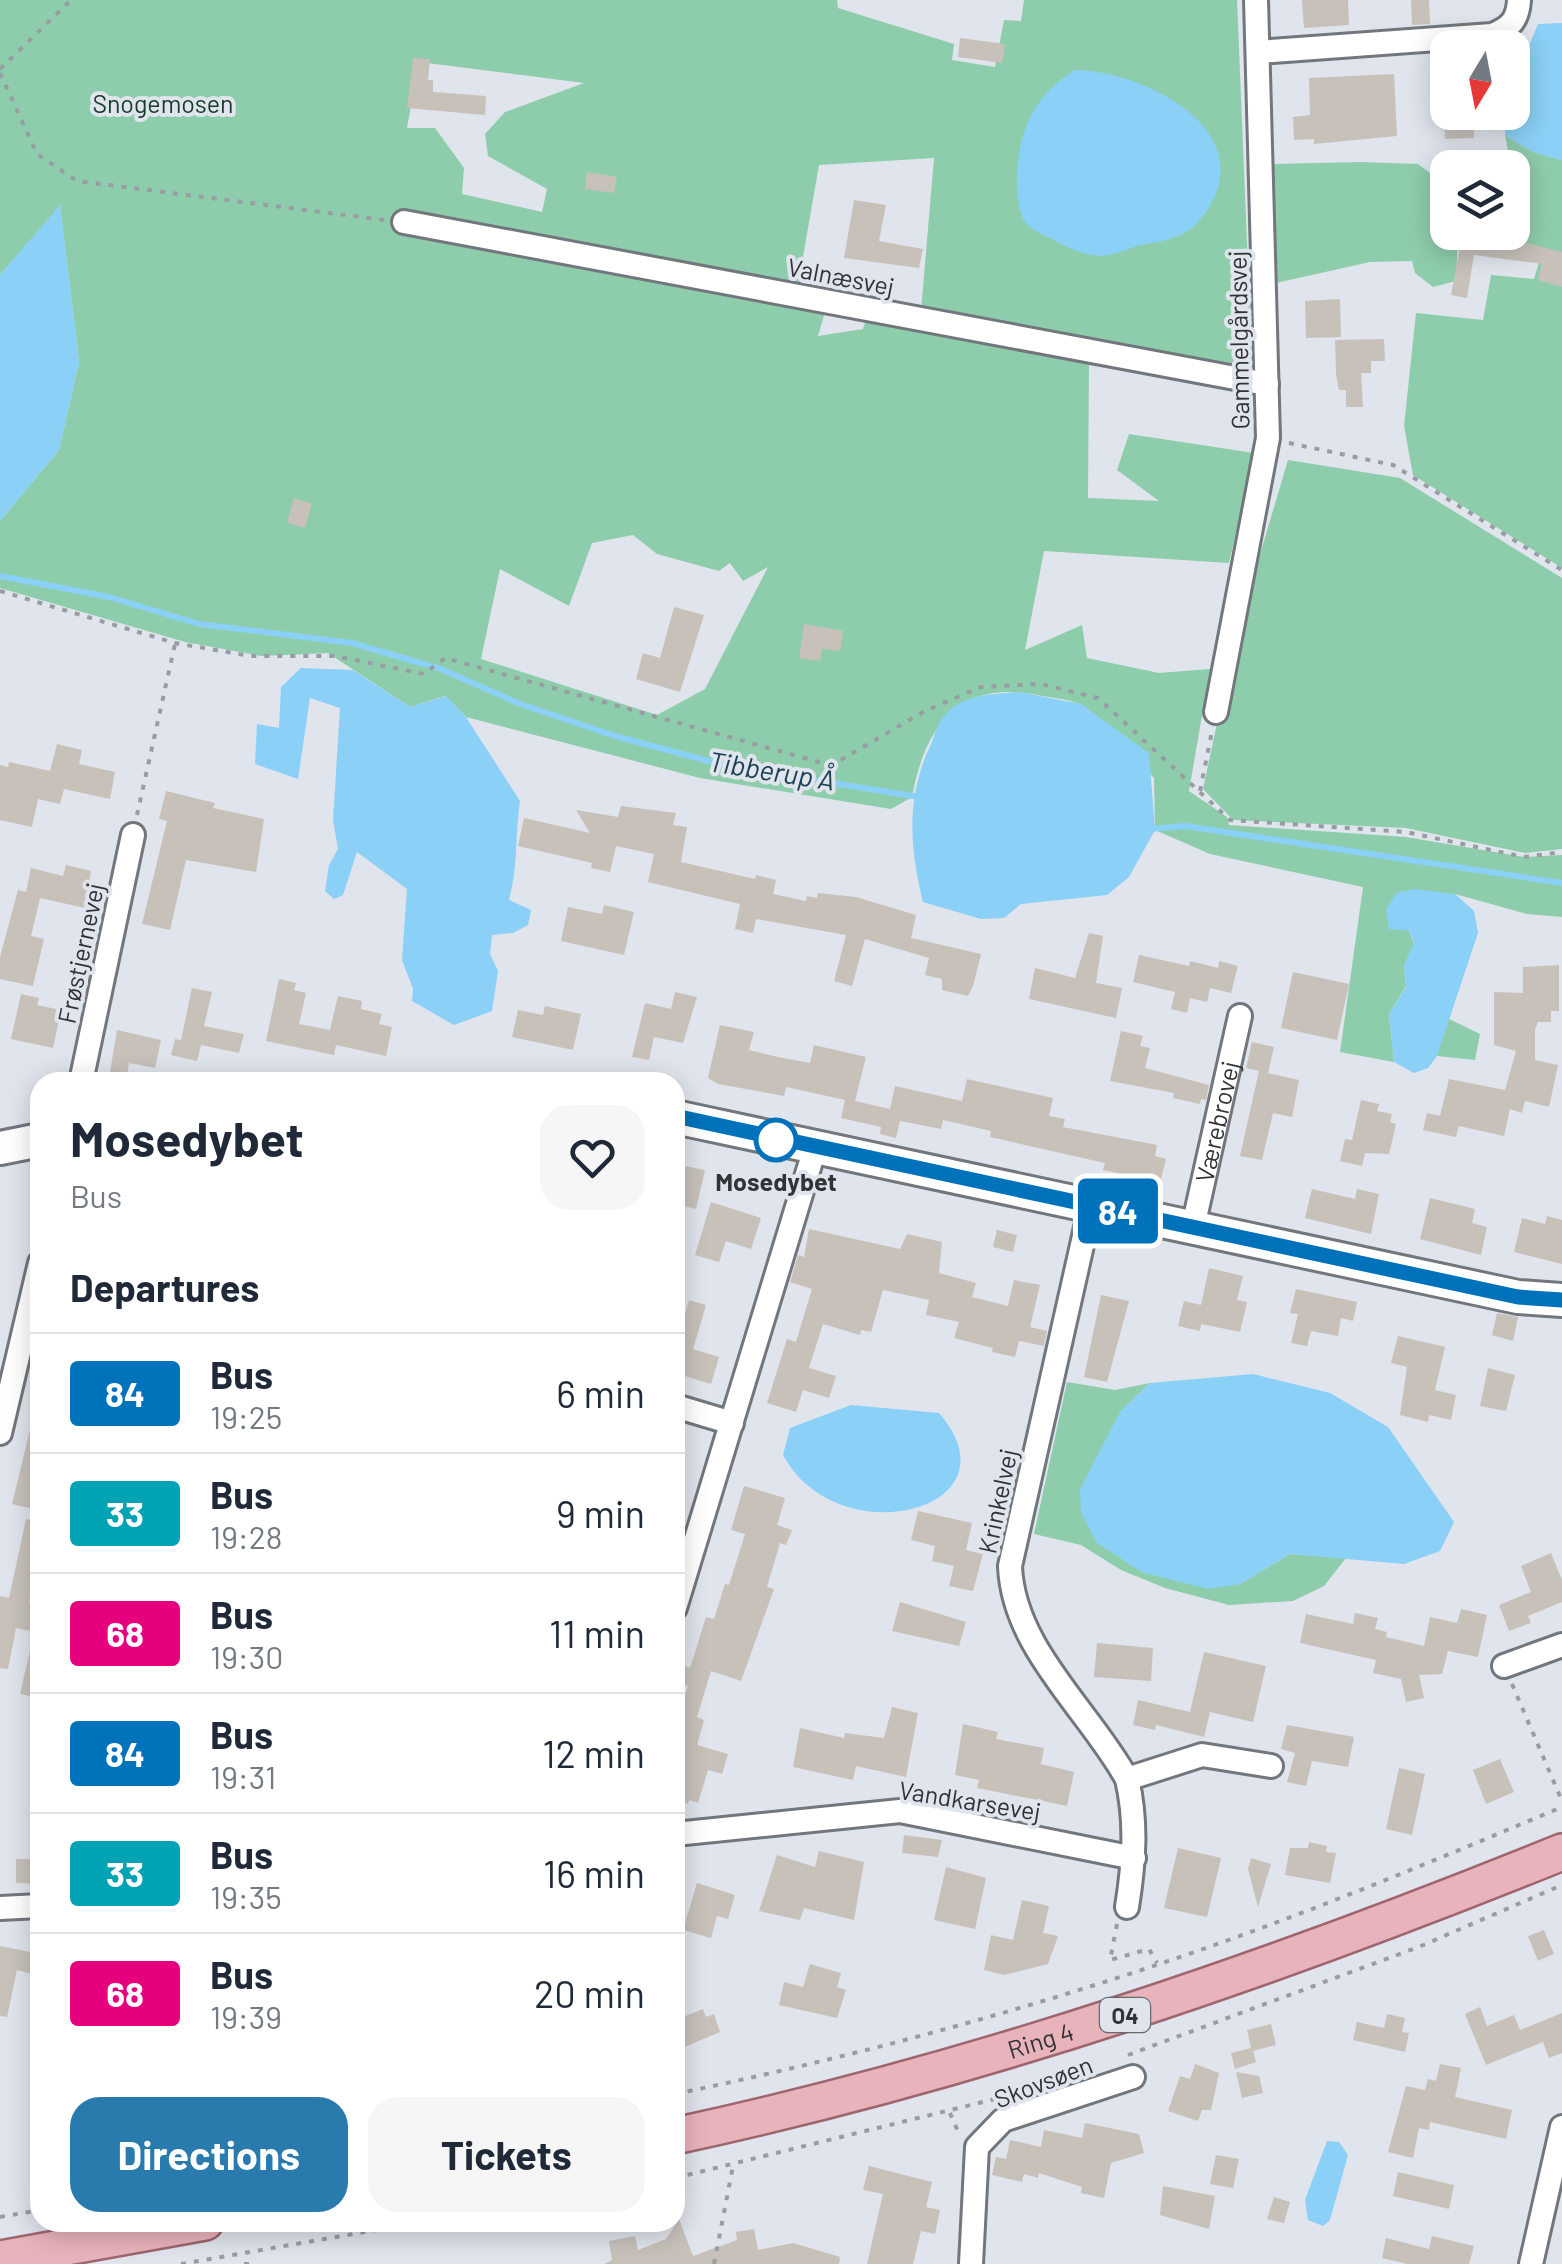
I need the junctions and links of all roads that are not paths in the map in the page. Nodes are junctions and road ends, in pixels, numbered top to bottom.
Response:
1 (1256, 0) edge
2 (1518, 0) edge
3 (1258, 52) junction
4 (404, 222) road end
5 (1267, 384) junction
6 (1216, 712) road end
7 (133, 834) road end
8 (1240, 1016) dead end
9 (83, 1072) edge
10 (685, 1118) edge
11 (30, 1142) edge
12 (0, 1148) edge
13 (815, 1148) junction
14 (1090, 1205) junction
15 (1193, 1226) junction
16 (1562, 1300) edge
17 (30, 1306) edge
18 (685, 1409) edge
19 (732, 1423) junction
20 (0, 1433) edge
21 (685, 1576) edge
22 (1562, 1645) edge
23 (1504, 1666) road end
24 (1271, 1766) dead end
25 (1128, 1779) junction
26 (685, 1833) edge
27 (1562, 1852) edge
28 (1134, 1858) junction
29 (30, 1906) edge
30 (1128, 1906) road end
31 (0, 1908) edge
32 (1126, 2068) road end
33 (1562, 2127) edge
34 (685, 2134) edge
35 (150, 2232) edge
36 (0, 2259) edge
37 (972, 2264) edge
38 (1531, 2264) edge

1 - 3 street, Gammelgårdsvej
2 - 3 street
3 - 5 street, Gammelgårdsvej
4 - 5 street, Valnæsvej
5 - 6 street, Gammelgårdsvej
7 - 9 street, Frøstjernevej
8 - 15 street, Værebrovej
10 - 13 street
11 - 12 street
13 - 14 street
13 - 19 street
14 - 15 street
14 - 25 street, Krinkelvej
15 - 16 street
17 - 20 street
18 - 19 street
19 - 21 street
22 - 23 street
24 - 25 street
25 - 28 street, Krinkelvej
26 - 28 street, Vandkarsevej
27 - 34 main road, Ring 4 / O4
28 - 30 street, Krinkelvej
29 - 31 street
32 - 37 street, Skovsøen
33 - 38 street
35 - 36 main road

